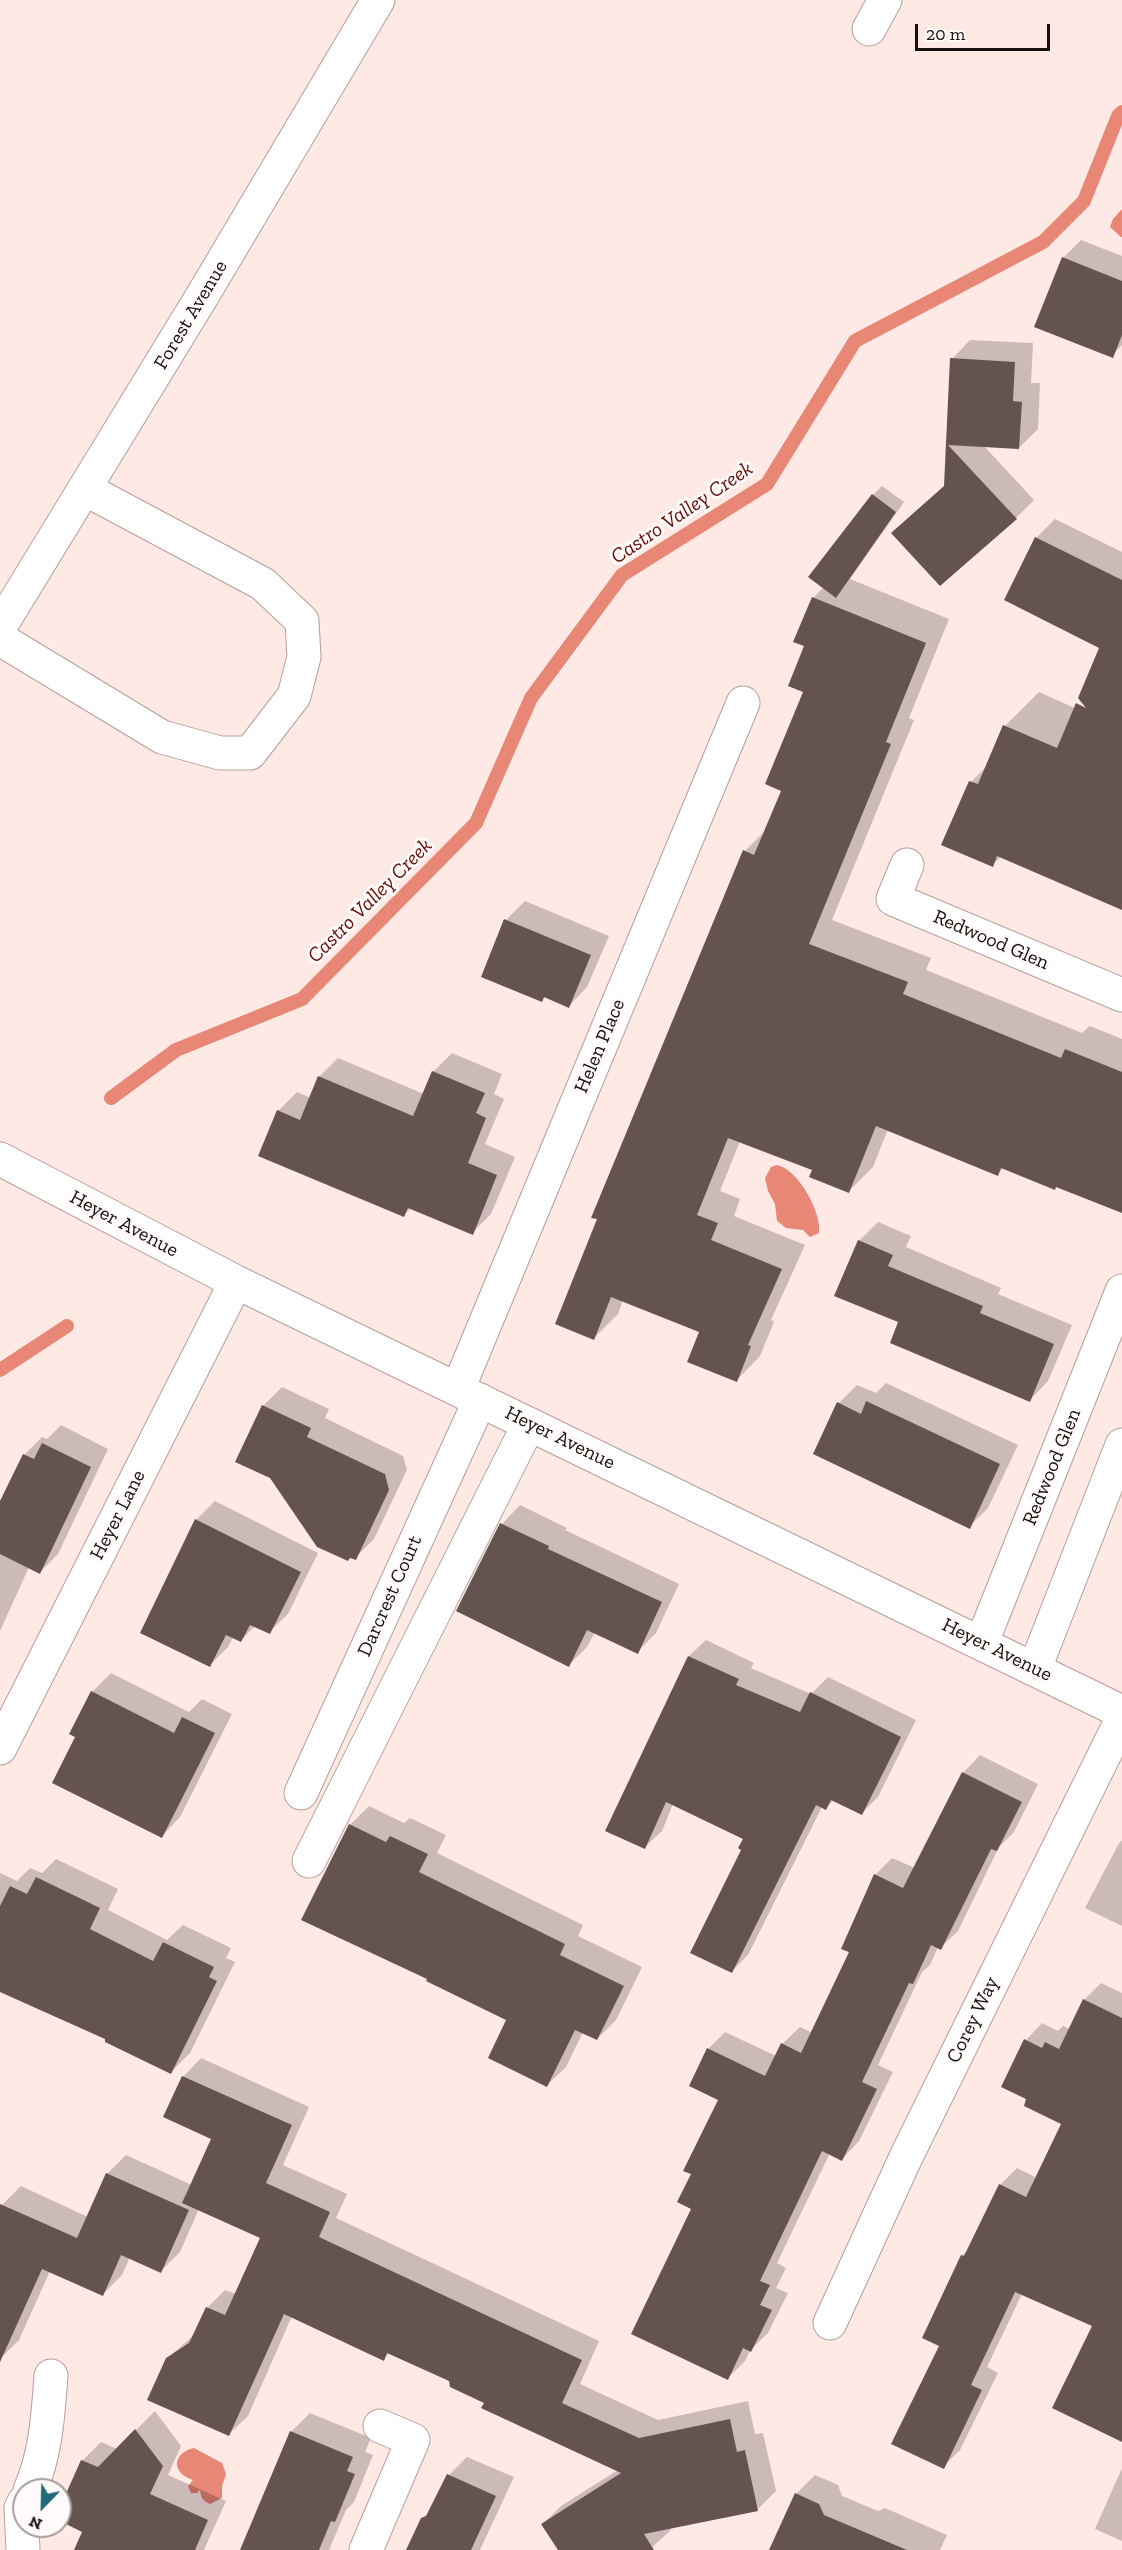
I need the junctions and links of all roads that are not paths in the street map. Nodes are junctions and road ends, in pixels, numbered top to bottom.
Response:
1 (378, 0) edge
2 (885, 0) edge
3 (869, 28) dead end
4 (85, 489) junction
5 (0, 627) edge
6 (0, 639) edge
7 (742, 703) dead end
8 (907, 865) dead end
9 (1122, 995) edge
10 (0, 1159) edge
11 (236, 1282) junction
12 (1122, 1291) edge
13 (469, 1394) junction
14 (529, 1424) junction
15 (1122, 1445) edge
16 (982, 1642) junction
17 (1035, 1668) junction
18 (1122, 1712) edge
19 (1122, 1719) edge
20 (0, 1748) edge
21 (301, 1793) dead end
22 (309, 1861) dead end
23 (830, 2323) dead end
24 (51, 2376) dead end
25 (380, 2426) dead end
26 (35, 2478) edge
27 (366, 2550) edge

1 - 4 street, Forest Avenue
2 - 3 street
4 - 5 street, Forest Avenue
4 - 6 street
7 - 13 street, Helen Place
8 - 9 street, Redwood Glen
10 - 11 street, Heyer Avenue
11 - 13 street, Heyer Avenue
11 - 20 street, Heyer Lane
12 - 16 street, Redwood Glen
13 - 14 street, Heyer Avenue
13 - 21 street, Darcrest Court
14 - 16 street, Heyer Avenue
14 - 22 street
15 - 17 street
16 - 17 street, Heyer Avenue
17 - 18 street, Heyer Avenue
19 - 23 street, Corey Way
24 - 26 street
25 - 27 street

